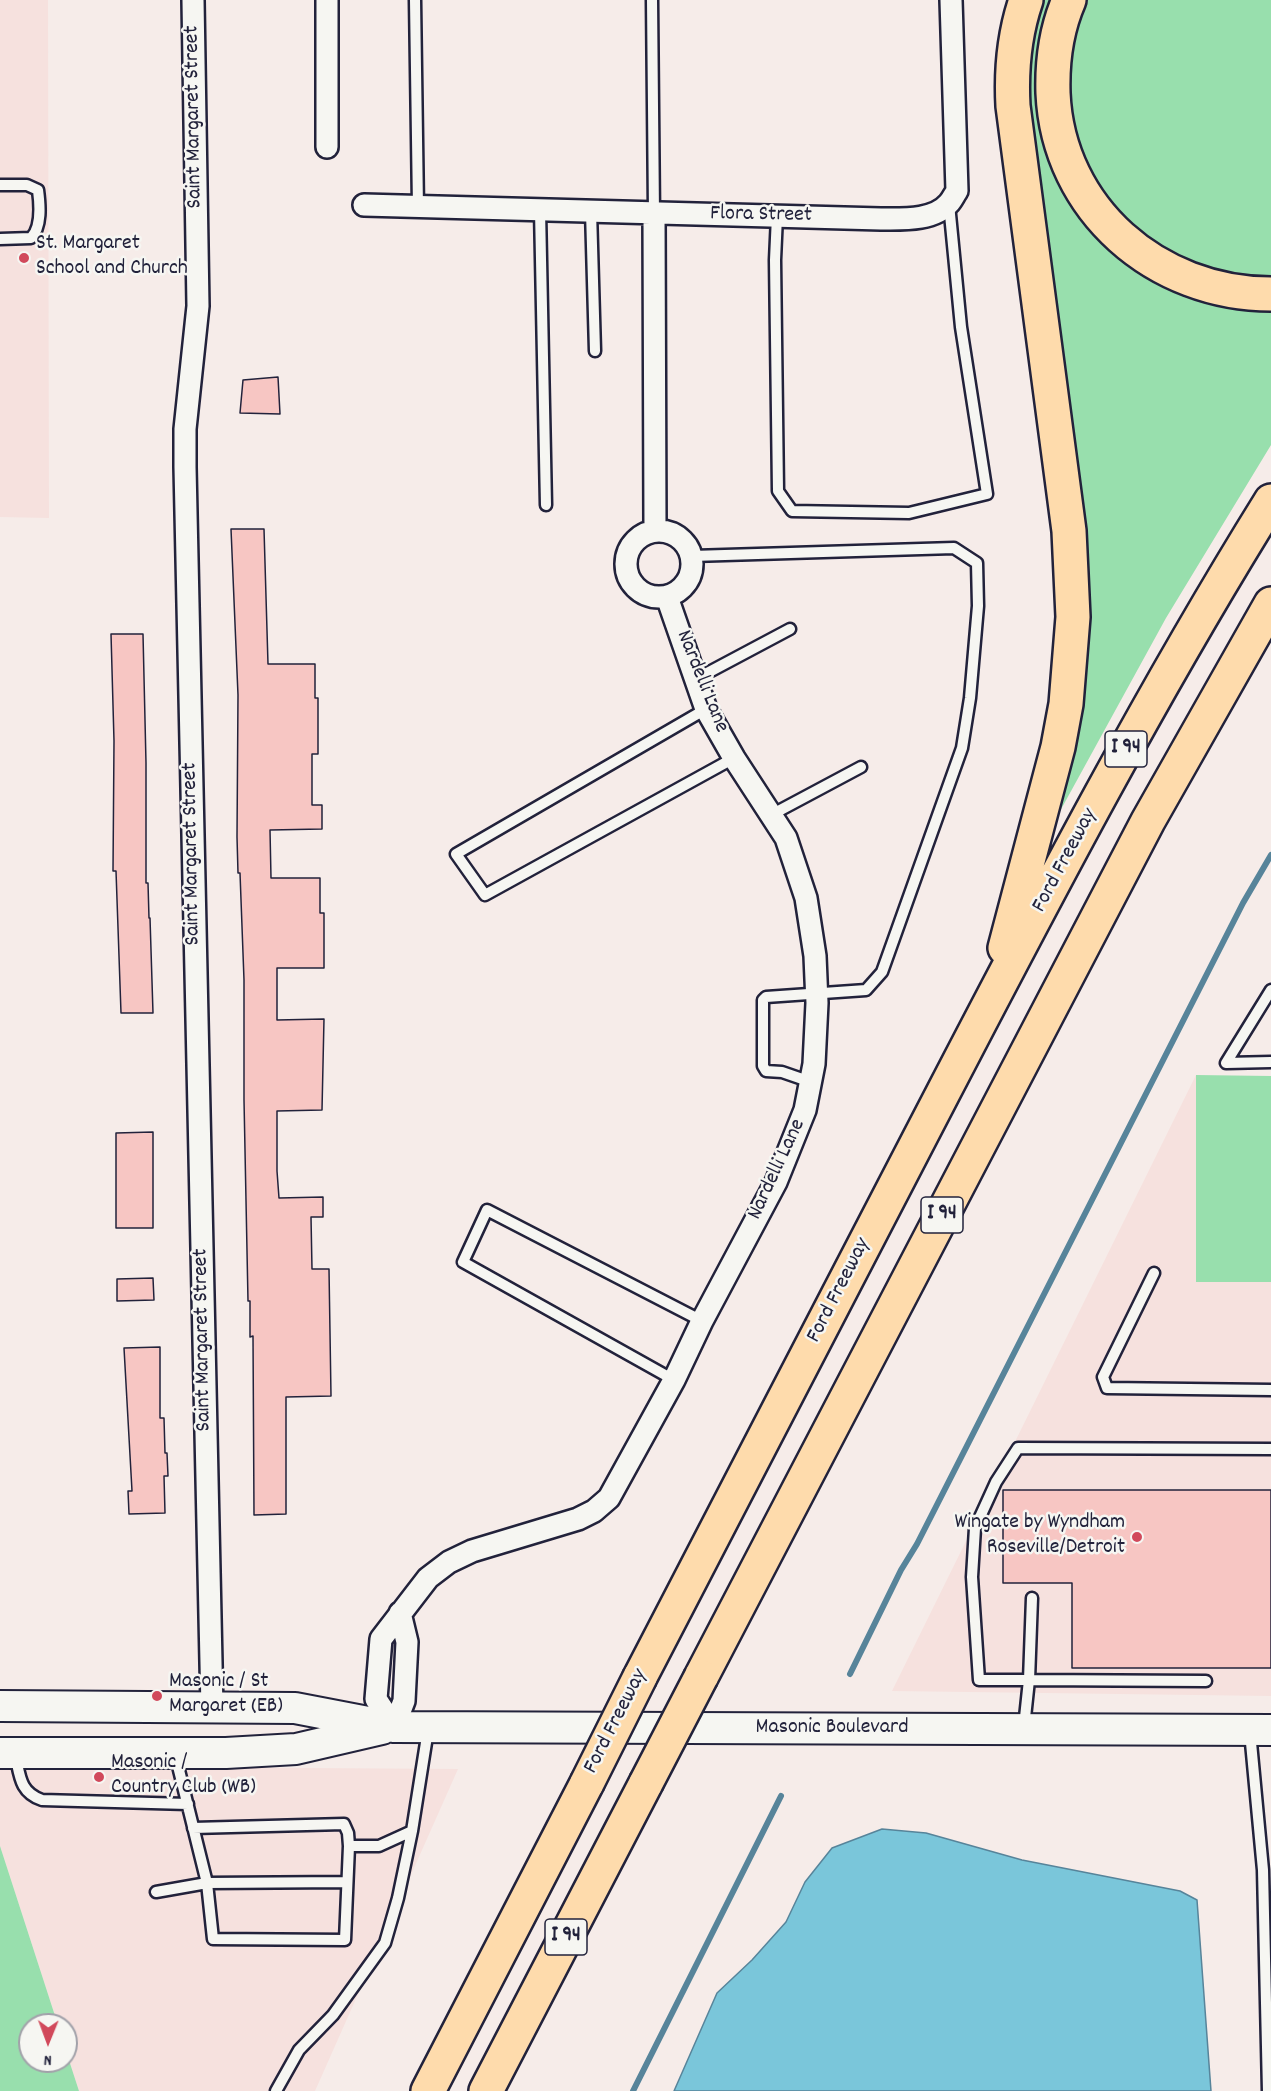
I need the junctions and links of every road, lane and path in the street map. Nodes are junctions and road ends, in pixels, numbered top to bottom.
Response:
1 (193, 0) edge
2 (327, 0) edge
3 (415, 0) edge
4 (652, 0) edge
5 (951, 0) edge
6 (1026, 0) edge
7 (1069, 0) edge
8 (327, 147) dead end
9 (0, 185) edge
10 (949, 204) junction
11 (364, 205) dead end
12 (418, 207) junction
13 (540, 210) junction
14 (591, 211) junction
15 (654, 213) junction
16 (777, 216) junction
17 (0, 239) edge
18 (1271, 294) edge
19 (595, 351) dead end
20 (1271, 501) edge
21 (546, 505) dead end
22 (655, 530) junction
23 (692, 556) junction
24 (667, 597) junction
25 (1271, 604) edge
26 (790, 629) dead end
27 (696, 679) junction
28 (706, 709) junction
29 (734, 758) junction
30 (861, 767) dead end
31 (771, 815) junction
32 (1271, 990) edge
33 (817, 993) junction
34 (990, 1003) junction
35 (1271, 1062) edge
36 (811, 1082) junction
37 (1154, 1273) dead end
38 (702, 1321) junction
39 (674, 1380) junction
40 (1271, 1389) edge
41 (1271, 1449) edge
42 (1032, 1598) dead end
43 (1029, 1680) junction
44 (1206, 1681) dead end
45 (7, 1708) edge
46 (212, 1708) junction
47 (429, 1726) junction
48 (394, 1727) junction
49 (1023, 1729) junction
50 (1260, 1730) edge
51 (8, 1753) edge
52 (175, 1753) junction
53 (217, 1753) junction
54 (188, 1803) junction
55 (193, 1828) junction
56 (412, 1831) junction
57 (349, 1846) junction
58 (347, 1882) junction
59 (207, 1883) junction
60 (156, 1892) dead end
61 (276, 2091) edge
62 (428, 2091) edge
63 (486, 2091) edge
64 (1268, 2091) edge

1 - 46 street, Saint Margaret Street
2 - 8 street
3 - 12 lane
4 - 15 lane
5 - 10 street
6 - 34 highway
7 - 18 highway
9 - 17 lane
10 - 16 street, Flora Street
10 - 16 lane
11 - 12 street, Flora Street
12 - 13 street, Flora Street
13 - 14 street, Flora Street
13 - 21 lane
14 - 15 street, Flora Street
14 - 19 lane
15 - 16 street, Flora Street
15 - 22 street
20 - 34 highway, Ford Freeway / I 94
22 - 23 street
22 - 24 street
23 - 24 street
23 - 33 lane
24 - 27 street, Nardelli Lane
25 - 63 highway, I 94, bridge
26 - 27 lane
27 - 28 street, Nardelli Lane
28 - 29 street, Nardelli Lane
28 - 29 lane
29 - 31 street, Nardelli Lane
30 - 31 lane
31 - 33 street, Nardelli Lane
32 - 35 lane
33 - 36 street, Nardelli Lane
33 - 36 lane
34 - 62 highway, Ford Freeway / I 94, bridge
36 - 38 street, Nardelli Lane
37 - 40 lane
38 - 39 street, Nardelli Lane
38 - 39 lane
39 - 48 street, Nardelli Lane
41 - 43 lane
42 - 43 lane
43 - 44 lane
43 - 49 lane
45 - 46 main road, Masonic Boulevard
46 - 48 main road, Masonic Boulevard
46 - 53 main road
47 - 48 main road, Masonic Boulevard
47 - 49 main road, Masonic Boulevard
47 - 56 lane
48 - 53 main road, Masonic Boulevard
49 - 50 main road, Masonic Boulevard
50 - 64 lane
51 - 52 main road, Masonic Boulevard
51 - 54 lane
52 - 53 main road, Masonic Boulevard
52 - 54 lane
54 - 55 lane
55 - 57 lane
55 - 59 lane
56 - 57 lane
56 - 61 lane
57 - 58 lane
58 - 59 lane
58 - 59 lane
59 - 60 lane

